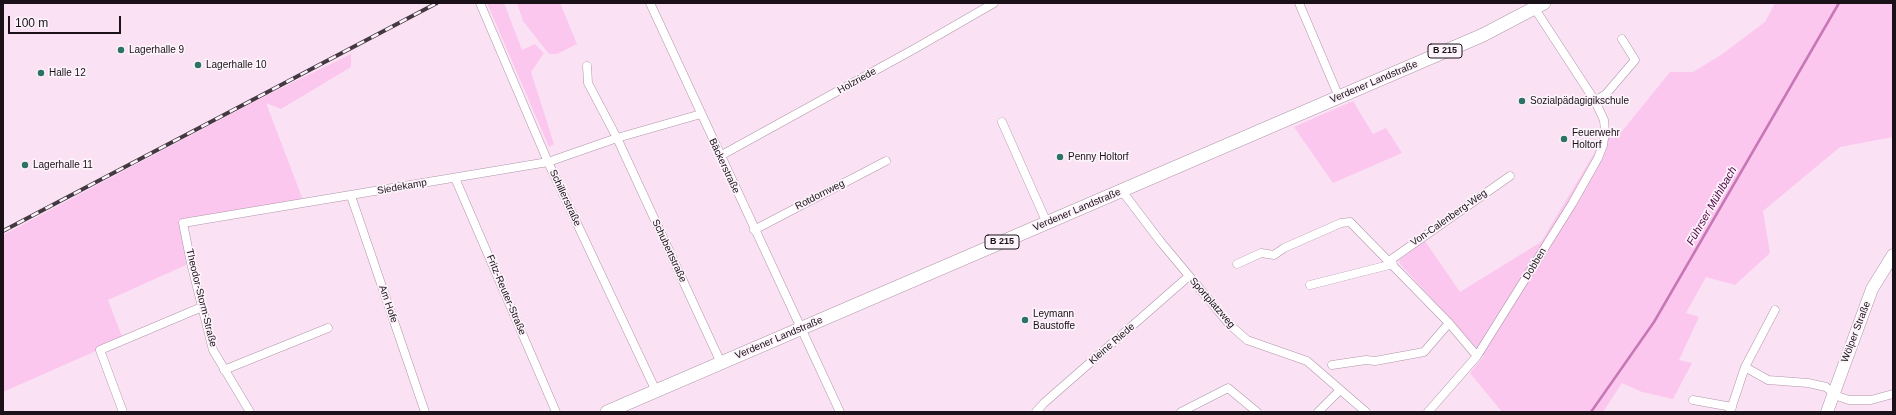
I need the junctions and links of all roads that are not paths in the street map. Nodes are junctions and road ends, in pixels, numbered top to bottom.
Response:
1 (650, 3) edge
2 (994, 3) edge
3 (1299, 3) edge
4 (480, 5) edge
5 (1539, 6) edge
6 (1622, 38) dead end
7 (587, 66) dead end
8 (1339, 97) junction
9 (1595, 101) junction
10 (701, 114) junction
11 (1002, 122) dead end
12 (617, 138) junction
13 (720, 156) junction
14 (886, 161) dead end
15 (549, 164) junction
16 (1510, 176) dead end
17 (456, 178) junction
18 (1122, 191) junction
19 (351, 196) junction
20 (183, 223) joint
21 (1047, 223) junction
22 (754, 230) junction
23 (1893, 255) edge
24 (1391, 262) junction
25 (1237, 264) dead end
26 (1189, 276) junction
27 (1310, 286) dead end
28 (202, 307) junction
29 (1775, 310) dead end
30 (1449, 323) junction
31 (328, 328) dead end
32 (800, 328) junction
33 (1477, 356) junction
34 (721, 363) junction
35 (1332, 365) dead end
36 (1745, 367) junction
37 (224, 370) junction
38 (1340, 390) junction
39 (656, 391) junction
40 (1834, 392) junction
41 (1893, 394) edge
42 (1693, 400) dead end
43 (1731, 410) edge
44 (123, 412) edge
45 (250, 412) edge
46 (425, 412) edge
47 (556, 412) edge
48 (607, 412) edge
49 (840, 412) edge
50 (1036, 412) edge
51 (1181, 412) edge
52 (1257, 412) edge
53 (1318, 412) edge
54 (1366, 412) edge
55 (1428, 412) edge
56 (1827, 412) edge

1 - 10 street, Bäckerstraße
2 - 13 street, Holzriede
3 - 8 street
4 - 15 street, Schillerstraße
5 - 8 main road, Verdener Landstraße / B 215
5 - 9 street, Dobben
6 - 9 street
7 - 12 street
8 - 18 main road, Verdener Landstraße / B 215
9 - 33 street, Dobben
10 - 12 street, Siedekamp
10 - 13 street, Bäckerstraße
11 - 21 street
12 - 15 street, Siedekamp
12 - 34 street, Schubertstraße
13 - 22 street, Bäckerstraße
14 - 22 street, Rotdornweg
15 - 17 street, Siedekamp
15 - 39 street, Schillerstraße
16 - 24 street, Von-Calenberg-Weg
17 - 19 street, Siedekamp
17 - 47 street, Fritz-Reuter-Straße
18 - 21 main road, Verdener Landstraße / B 215
18 - 26 street, Sportplatzweg
19 - 20 street, Siedekamp
19 - 46 street, Am Hofe
20 - 28 street, Theodor-Storm-Straße
21 - 32 main road, Verdener Landstraße / B 215
22 - 32 street, Bäckerstraße
23 - 40 street, Wölper Straße
24 - 25 street
24 - 27 street, Von-Calenberg-Weg
24 - 30 street
26 - 38 street, Sportplatzweg
26 - 50 street, Kleine Riede
28 - 37 street, Theodor-Storm-Straße
28 - 44 street
29 - 36 street
30 - 33 street
30 - 35 street
31 - 37 street
32 - 34 main road, Verdener Landstraße / B 215
32 - 49 street, Bäckerstraße
33 - 55 street, Dobben
34 - 39 main road, Verdener Landstraße / B 215
36 - 40 street
36 - 43 street
37 - 45 street, Theodor-Storm-Straße
38 - 53 street
38 - 54 street, Sportplatzweg
39 - 48 main road, Verdener Landstraße / B 215
40 - 41 street
40 - 56 street, Wölper Straße
42 - 43 street
51 - 52 street

